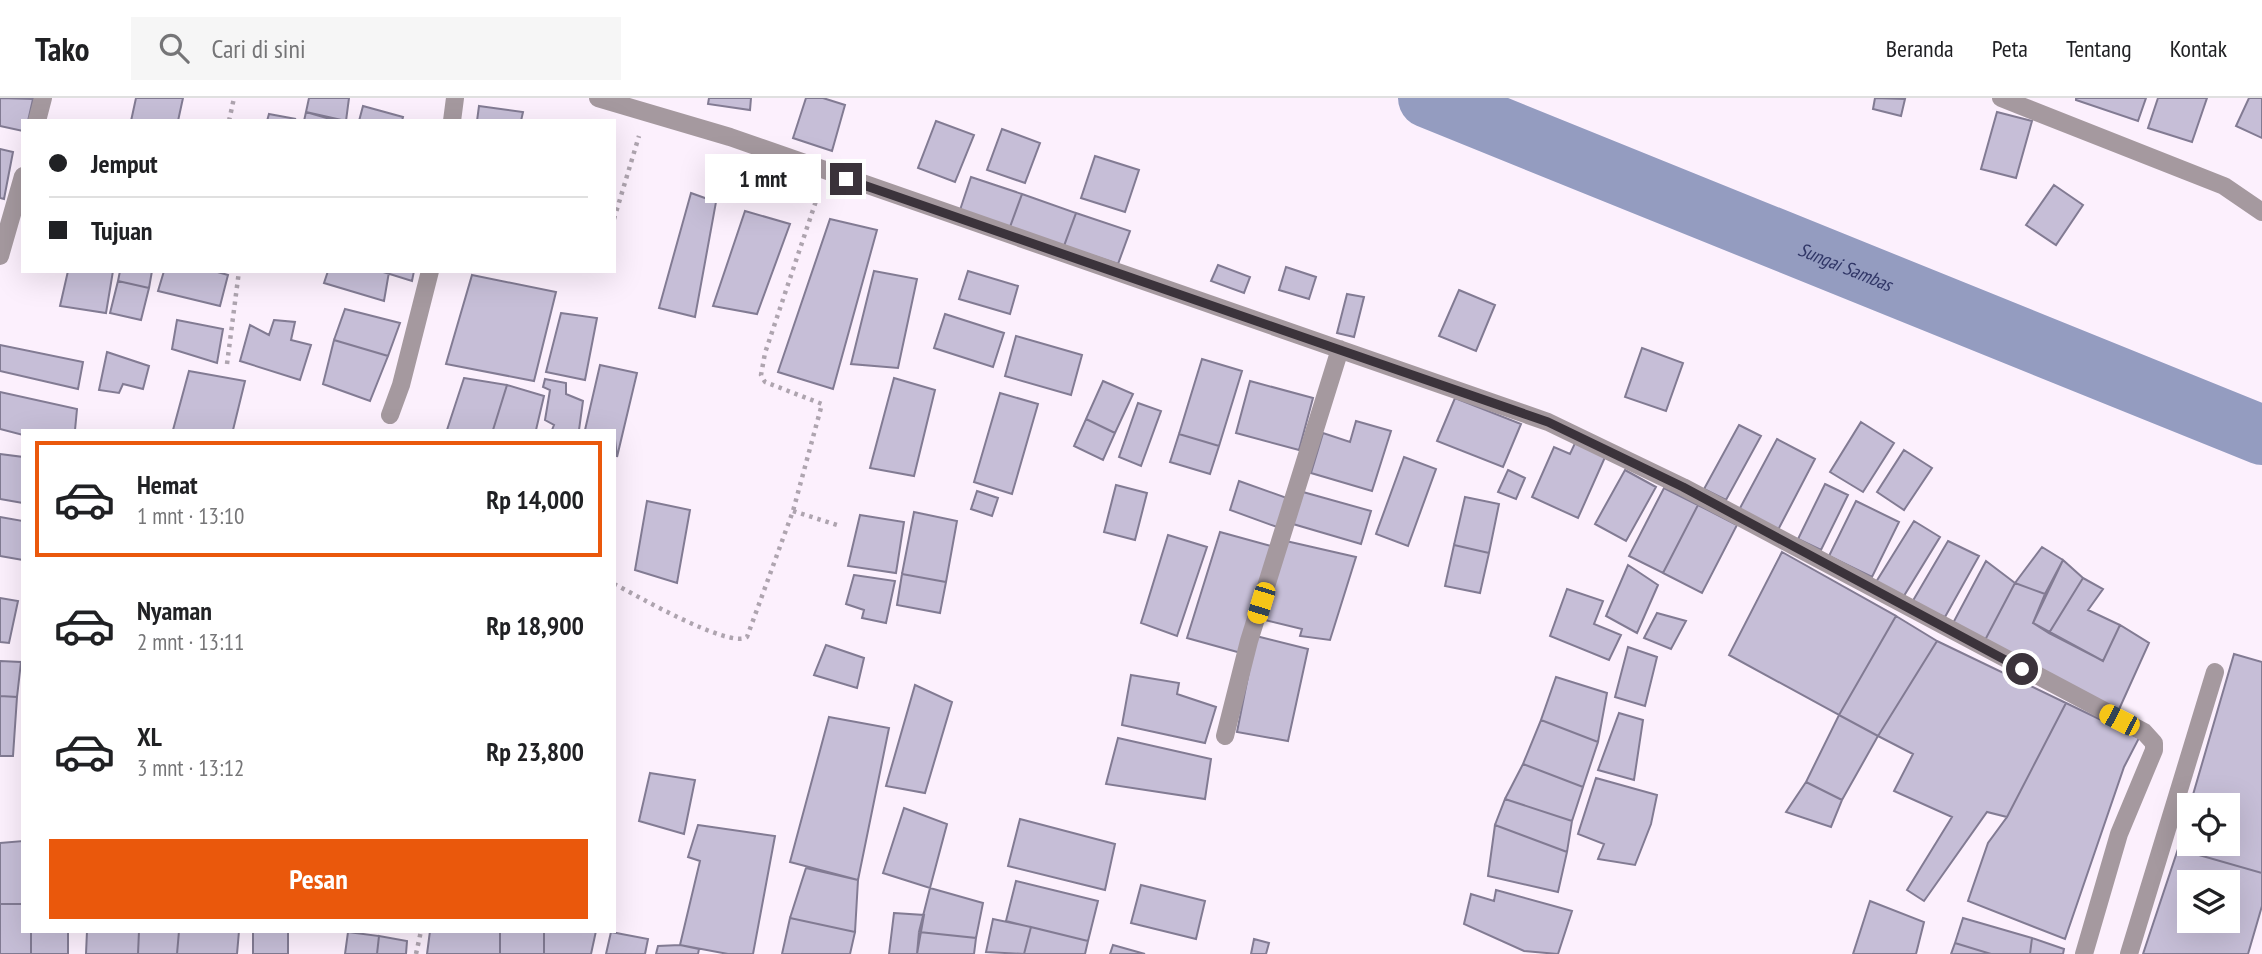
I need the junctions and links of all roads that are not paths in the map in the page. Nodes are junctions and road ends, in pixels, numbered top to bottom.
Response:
1 (43, 98) edge
2 (455, 98) edge
3 (598, 98) edge
4 (2001, 98) edge
5 (38, 119) edge
6 (452, 119) edge
7 (21, 183) edge
8 (2262, 212) edge
9 (0, 257) edge
10 (429, 273) edge
11 (1340, 349) junction
12 (390, 415) dead end
13 (2215, 672) dead end
14 (1225, 736) dead end
15 (2084, 954) edge
16 (2129, 954) edge

1 - 5 street
2 - 6 street
3 - 11 street
4 - 8 street
7 - 9 street
10 - 12 street
11 - 14 street
11 - 15 street
13 - 16 street

